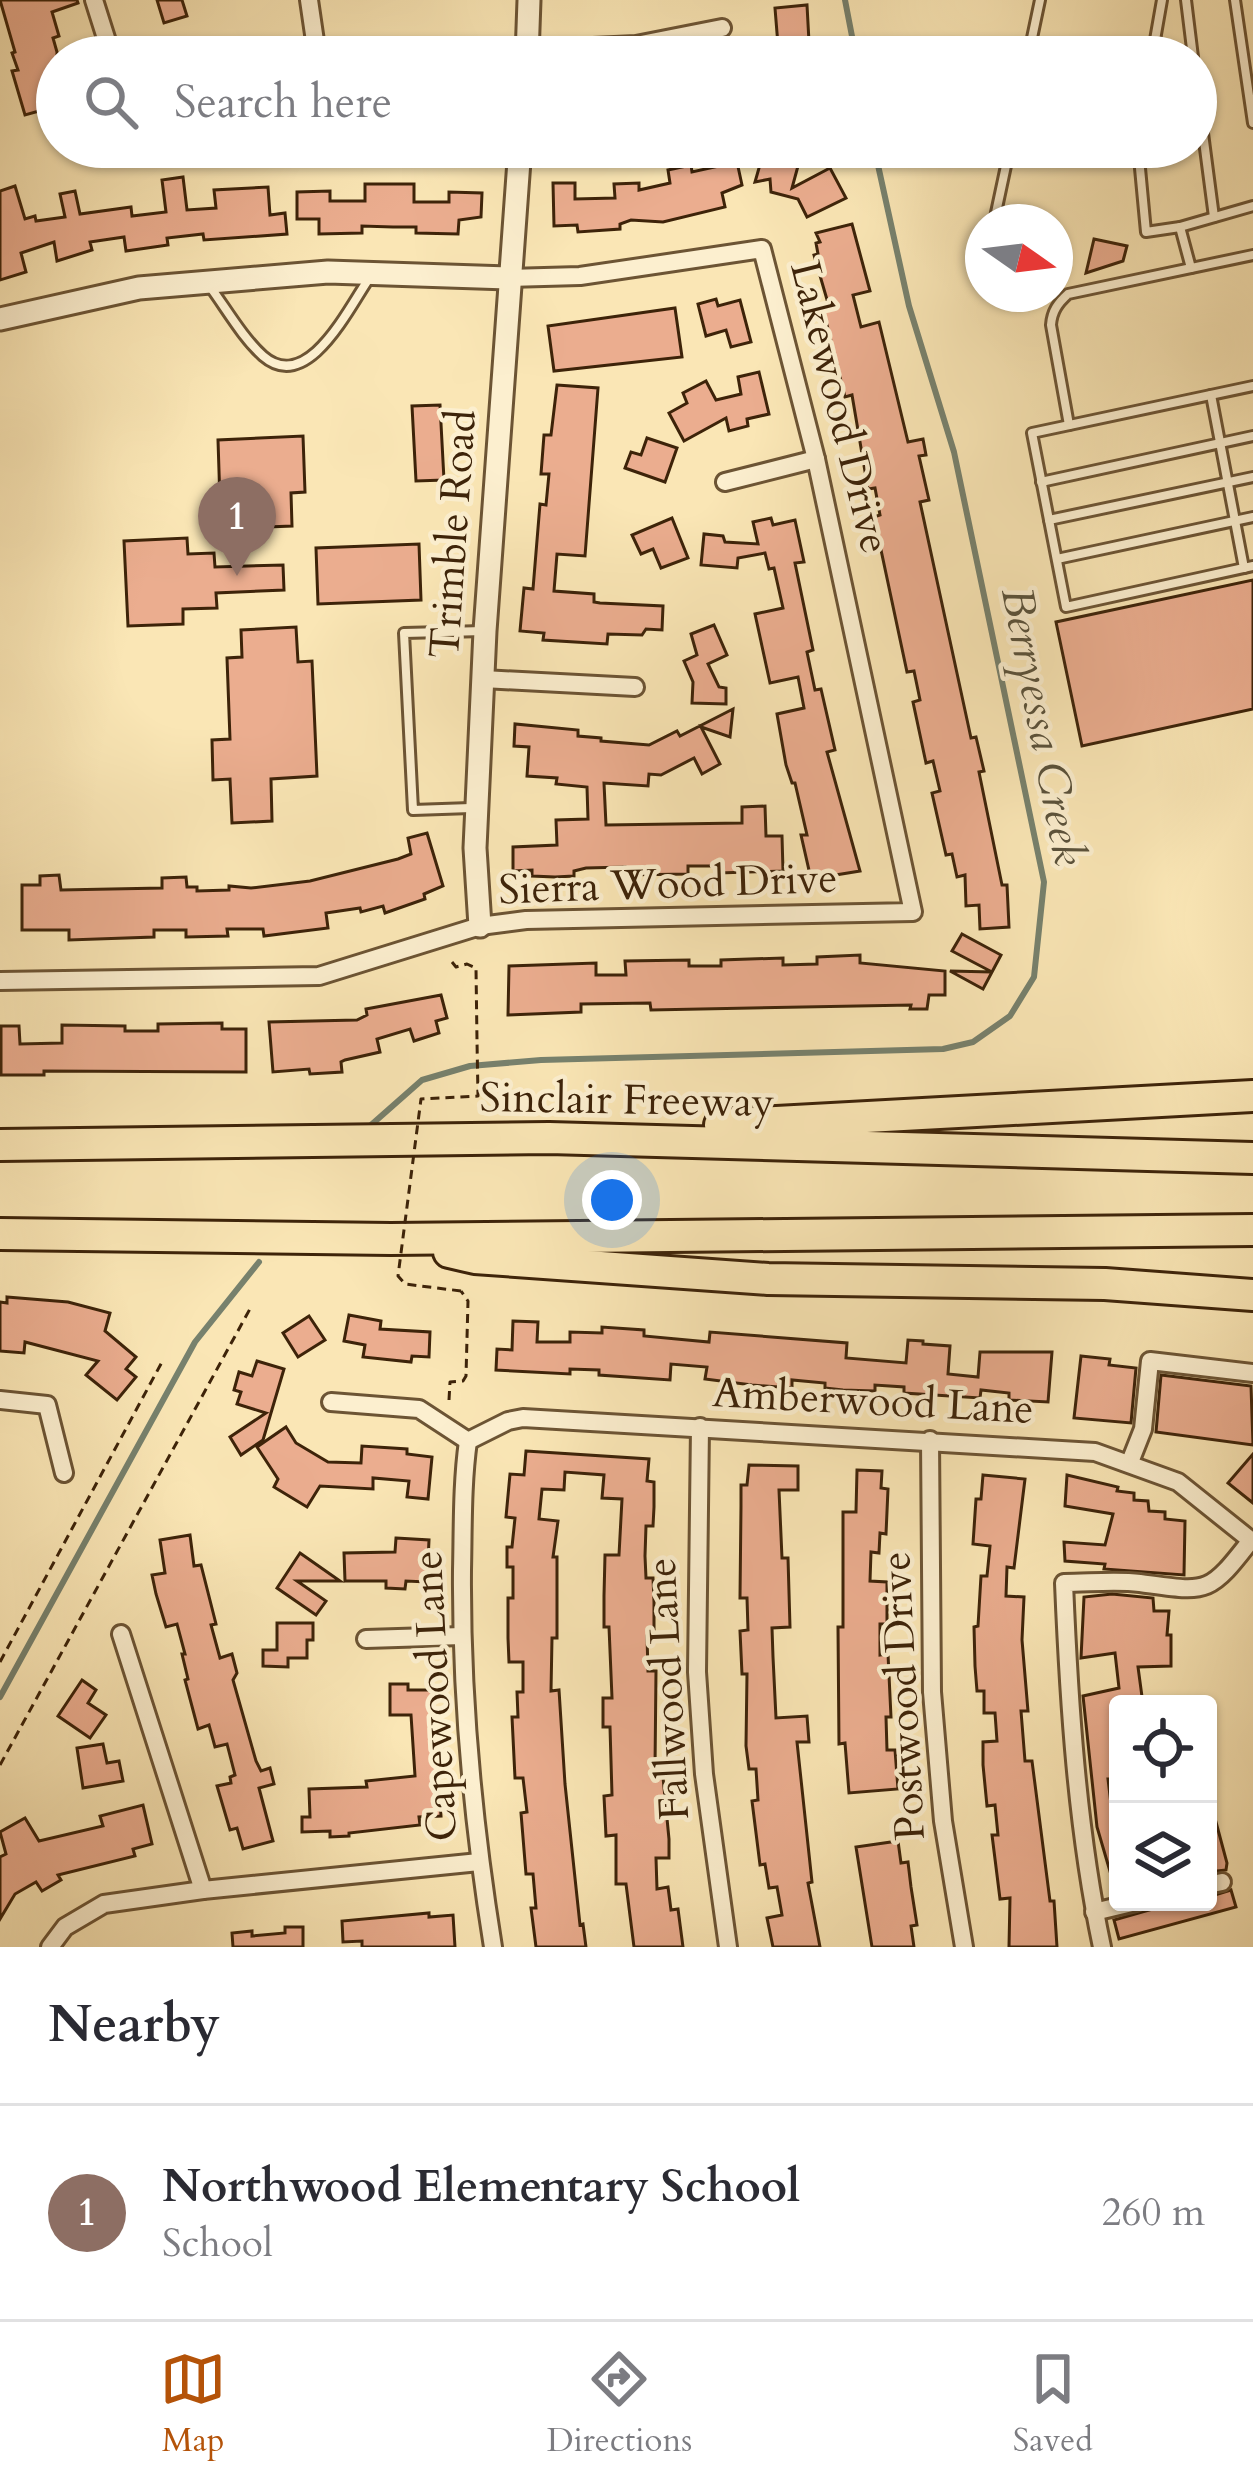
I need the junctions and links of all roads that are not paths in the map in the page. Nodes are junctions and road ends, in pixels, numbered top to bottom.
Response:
1 (94, 0) edge
2 (309, 0) edge
3 (529, 0) edge
4 (1040, 0) edge
5 (1162, 0) edge
6 (1186, 0) edge
7 (1234, 0) edge
8 (722, 28) dead end
9 (105, 36) edge
10 (314, 36) edge
11 (528, 36) edge
12 (682, 36) edge
13 (1033, 36) edge
14 (1156, 36) edge
15 (1190, 36) edge
16 (1253, 122) edge
17 (518, 168) edge
18 (1006, 168) edge
19 (1140, 168) edge
20 (1208, 168) edge
21 (998, 204) edge
22 (1253, 206) edge
23 (1214, 217) junction
24 (1180, 227) junction
25 (1253, 255) edge
26 (1191, 268) junction
27 (372, 274) junction
28 (508, 278) junction
29 (207, 283) junction
30 (0, 319) edge
31 (1253, 386) edge
32 (1211, 395) junction
33 (1069, 425) junction
34 (1253, 436) edge
35 (1220, 443) junction
36 (816, 460) junction
37 (1253, 477) edge
38 (725, 482) dead end
39 (1041, 482) junction
40 (1228, 482) junction
41 (1253, 518) edge
42 (1048, 520) junction
43 (1235, 521) junction
44 (1057, 559) junction
45 (1249, 567) edge
46 (485, 631) junction
47 (483, 679) junction
48 (634, 687) dead end
49 (477, 808) junction
50 (913, 912) joint
51 (480, 926) junction
52 (0, 981) edge
53 (1253, 1096) edge
54 (1080, 1106) junction
55 (1253, 1110) edge
56 (549, 1138) junction
57 (0, 1145) edge
58 (1253, 1158) edge
59 (1253, 1230) edge
60 (0, 1234) edge
61 (391, 1239) junction
62 (1253, 1277) edge
63 (1105, 1284) junction
64 (1253, 1295) edge
65 (1253, 1373) edge
66 (0, 1400) edge
67 (331, 1402) dead end
68 (700, 1426) junction
69 (931, 1440) junction
70 (468, 1441) junction
71 (1130, 1462) junction
72 (64, 1473) dead end
73 (1252, 1541) edge
74 (121, 1634) dead end
75 (462, 1636) junction
76 (366, 1639) dead end
77 (479, 1862) junction
78 (203, 1890) junction
79 (1109, 1908) edge
80 (1094, 1912) junction
81 (50, 1947) edge
82 (493, 1947) edge
83 (728, 1947) edge
84 (964, 1947) edge
85 (1102, 1947) edge

1 - 9 street
2 - 10 street
3 - 11 street
4 - 13 lane
5 - 14 lane
6 - 15 lane
7 - 16 lane
8 - 12 street
17 - 28 street, Trimble Road
18 - 21 lane
19 - 24 lane
20 - 23 lane
22 - 23 lane
23 - 24 lane
24 - 26 lane
25 - 26 lane
26 - 33 lane
27 - 28 street, Lakewood Drive
27 - 29 street, Lakewood Drive
27 - 29 lane
28 - 36 street, Lakewood Drive
28 - 46 street, Trimble Road
29 - 30 street, Lakewood Drive
31 - 32 lane
32 - 33 lane
32 - 35 lane
33 - 39 lane
34 - 35 lane
35 - 39 lane
35 - 40 lane
36 - 38 street
36 - 50 street, Lakewood Drive
37 - 40 lane
39 - 42 lane
40 - 42 lane
40 - 43 lane
41 - 43 lane
42 - 44 lane
43 - 44 lane
43 - 45 lane
44 - 45 lane
46 - 47 street, Trimble Road
46 - 49 lane
47 - 48 street
47 - 49 street, Trimble Road
49 - 51 street, Trimble Road
50 - 51 street, Sierra Wood Drive
51 - 52 street, Sierra Wood Drive
53 - 54 highway
54 - 55 highway
54 - 56 highway
56 - 57 highway, Sinclair Freeway
56 - 58 highway, Sinclair Freeway
59 - 61 highway
60 - 61 highway
61 - 63 highway
62 - 63 highway
63 - 64 highway
65 - 71 street
66 - 72 street
67 - 70 street
68 - 69 street, Amberwood Lane
68 - 70 street, Amberwood Lane
68 - 83 street, Fallwood Lane
69 - 71 street, Amberwood Lane
69 - 84 street, Postwood Drive
70 - 75 street, Capewood Lane
71 - 73 street, Amberwood Lane
73 - 80 street
74 - 78 street
75 - 76 street
75 - 77 street, Capewood Lane
77 - 78 street
77 - 82 street, Capewood Lane
78 - 81 street
79 - 80 street
80 - 85 street

